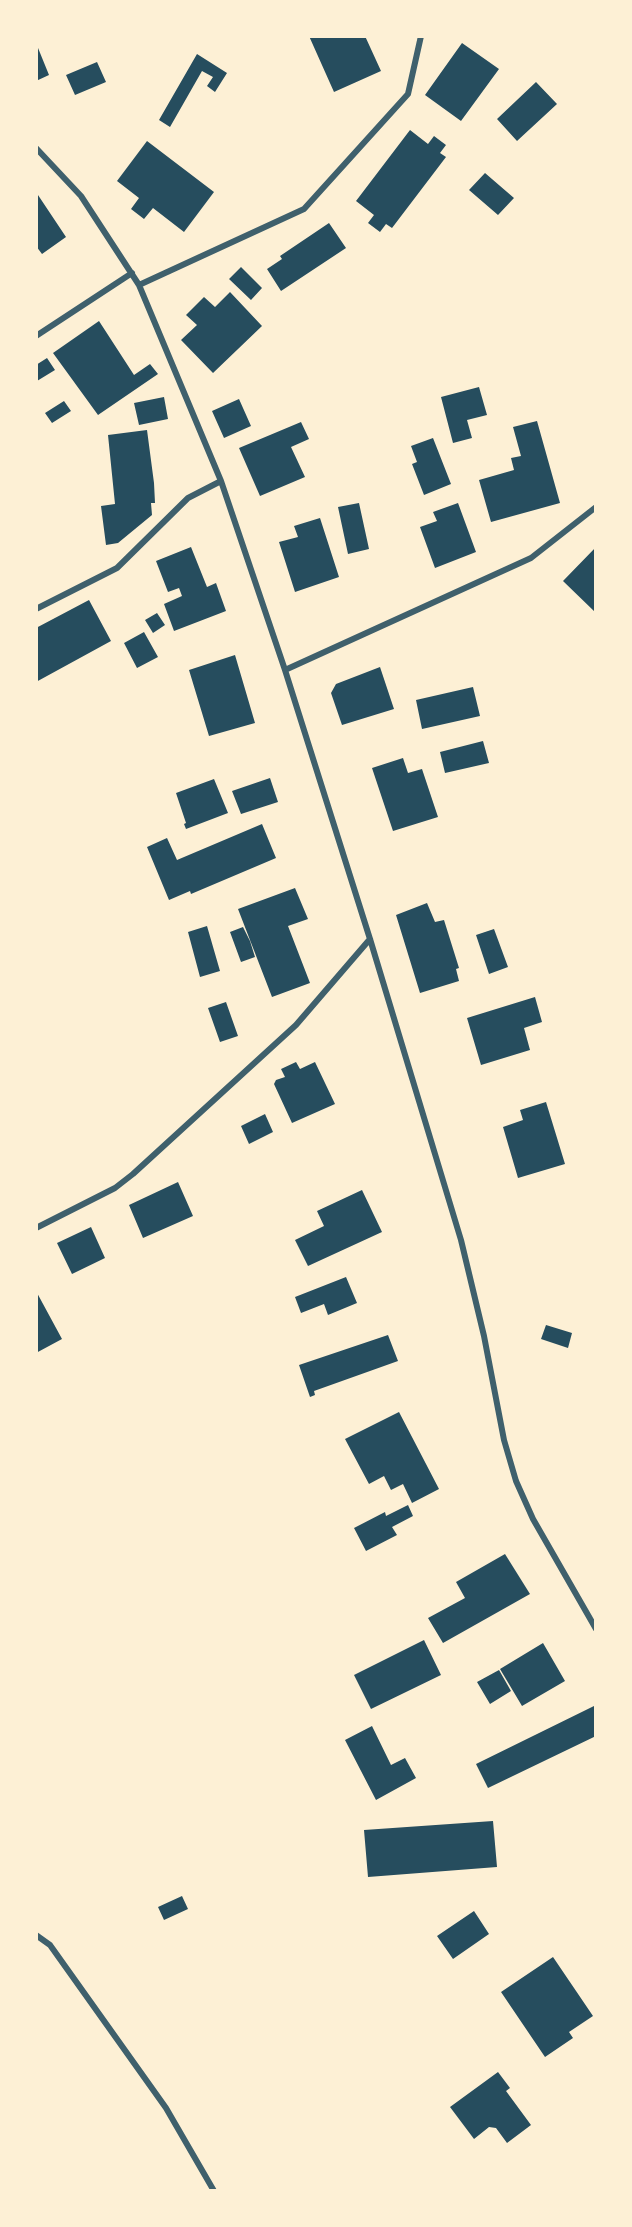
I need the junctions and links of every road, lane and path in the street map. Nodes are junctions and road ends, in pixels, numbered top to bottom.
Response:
1 (421, 36) edge
2 (36, 148) edge
3 (132, 273) junction
4 (139, 285) junction
5 (36, 336) edge
6 (221, 481) junction
7 (596, 507) edge
8 (36, 609) edge
9 (285, 670) junction
10 (370, 939) junction
11 (36, 1228) edge
12 (596, 1629) edge
13 (36, 1935) edge
14 (214, 2191) edge

1 - 4 street
2 - 3 street
3 - 4 street
3 - 5 street
4 - 6 street
6 - 8 street
6 - 9 street
7 - 9 street
9 - 10 street
10 - 11 street
10 - 12 street
13 - 14 street

